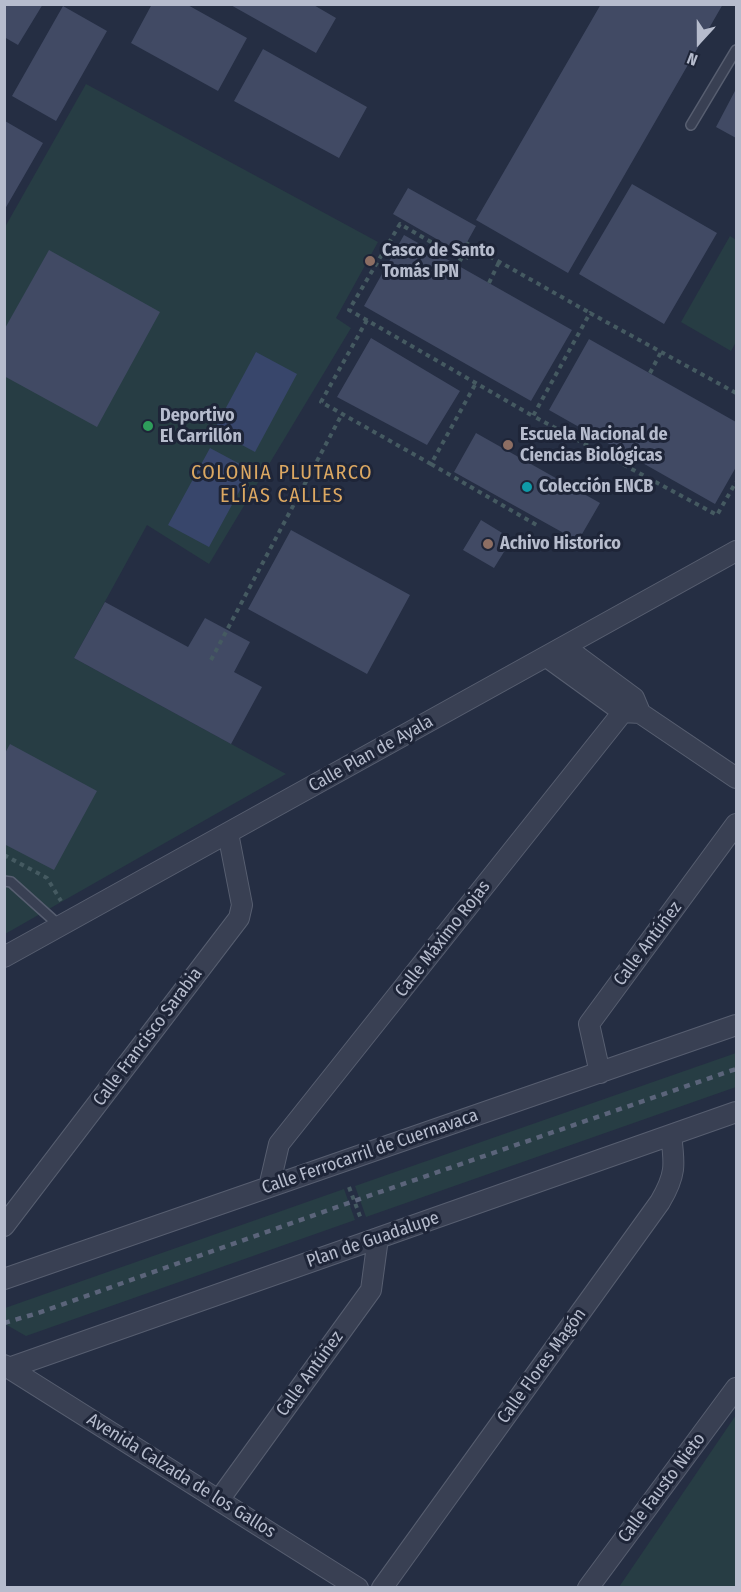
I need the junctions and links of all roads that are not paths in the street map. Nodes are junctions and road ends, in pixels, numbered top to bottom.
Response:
1 (736, 51) edge
2 (691, 125) dead end
3 (736, 551) edge
4 (565, 647) junction
5 (547, 657) junction
6 (632, 708) junction
7 (736, 778) edge
8 (736, 824) edge
9 (228, 833) junction
10 (4, 881) edge
11 (67, 922) junction
12 (4, 957) edge
13 (736, 1025) edge
14 (600, 1072) junction
15 (736, 1112) edge
16 (671, 1135) junction
17 (269, 1187) junction
18 (4, 1226) edge
19 (378, 1238) junction
20 (4, 1280) edge
21 (7, 1367) edge
22 (736, 1388) edge
23 (219, 1500) junction
24 (358, 1587) edge
25 (382, 1587) edge
26 (588, 1587) edge

1 - 2 lane
3 - 4 street, Calle Plan de Ayala
4 - 5 street, Calle Plan de Ayala
4 - 6 street
5 - 6 street
5 - 9 street, Calle Plan de Ayala
6 - 7 street
6 - 17 street, Calle Máximo Rojas
8 - 14 street, Calle Antúñez
9 - 11 street, Calle Plan de Ayala
9 - 18 street, Calle Francisco Sarabia
10 - 11 lane
11 - 12 street, Calle Plan de Ayala
13 - 14 street, Calle Ferrocarril de Cuernavaca
14 - 17 street, Calle Ferrocarril de Cuernavaca
15 - 16 street, Plan de Guadalupe
16 - 19 street, Plan de Guadalupe
16 - 25 street, Calle Flores Magón
17 - 20 street, Calle Ferrocarril de Cuernavaca
19 - 21 street, Plan de Guadalupe
19 - 23 street, Calle Antúñez
21 - 23 street, Avenida Calzada de los Gallos
22 - 26 street, Calle Fausto Nieto
23 - 24 street, Avenida Calzada de los Gallos

